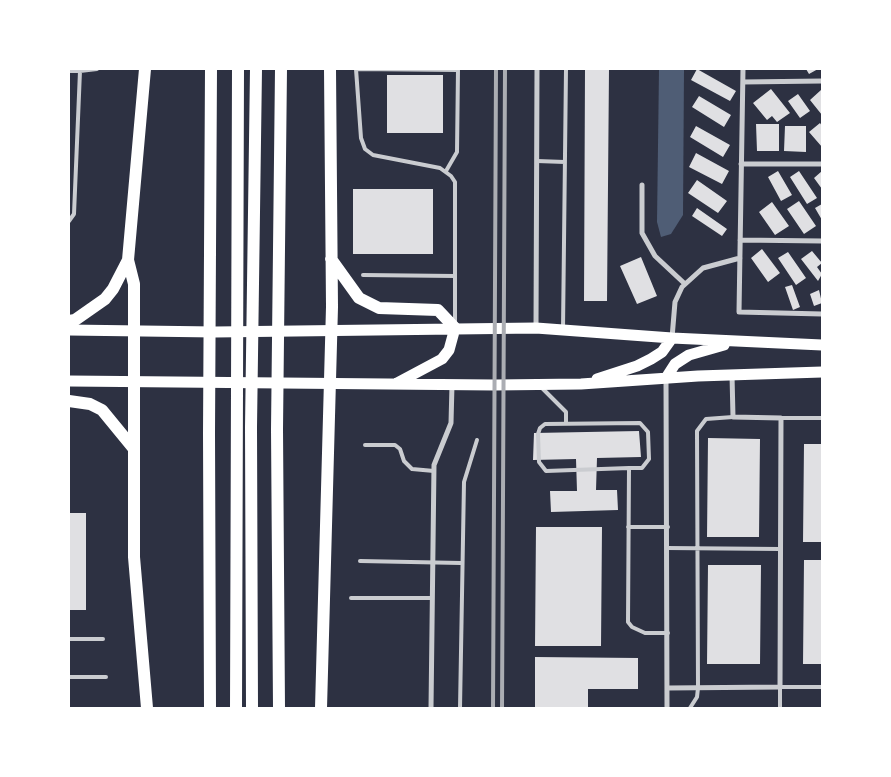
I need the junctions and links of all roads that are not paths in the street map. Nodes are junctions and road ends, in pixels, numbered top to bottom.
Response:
1 (97, 69) edge
2 (145, 69) edge
3 (211, 69) edge
4 (238, 69) edge
5 (256, 69) edge
6 (281, 69) edge
7 (330, 69) edge
8 (357, 69) edge
9 (537, 69) edge
10 (566, 69) edge
11 (744, 69) edge
12 (458, 70) edge
13 (69, 71) edge
14 (80, 71) junction
15 (822, 81) edge
16 (743, 82) junction
17 (537, 161) junction
18 (565, 162) junction
19 (741, 164) junction
20 (822, 164) edge
21 (446, 171) junction
22 (642, 185) dead end
23 (69, 221) edge
24 (740, 240) junction
25 (822, 241) edge
26 (740, 258) junction
27 (331, 259) junction
28 (128, 260) junction
29 (363, 275) dead end
30 (455, 276) junction
31 (685, 284) junction
32 (822, 314) edge
33 (69, 321) edge
34 (455, 328) junction
35 (536, 328) junction
36 (135, 329) junction
37 (563, 329) junction
38 (69, 330) edge
39 (332, 331) junction
40 (672, 338) junction
41 (743, 341) junction
42 (822, 345) edge
43 (822, 372) edge
44 (732, 375) junction
45 (666, 378) junction
46 (69, 381) edge
47 (134, 383) junction
48 (581, 384) junction
49 (329, 385) junction
50 (393, 385) junction
51 (452, 385) junction
52 (539, 385) junction
53 (69, 401) edge
54 (733, 417) junction
55 (781, 418) junction
56 (822, 418) edge
57 (566, 423) junction
58 (477, 440) dead end
59 (365, 445) dead end
60 (134, 449) junction
61 (629, 468) junction
62 (434, 471) junction
63 (628, 527) junction
64 (668, 528) junction
65 (667, 548) junction
66 (697, 548) junction
67 (780, 549) junction
68 (360, 561) dead end
69 (432, 562) junction
70 (461, 563) junction
71 (351, 598) dead end
72 (431, 598) junction
73 (668, 633) junction
74 (69, 639) edge
75 (103, 639) dead end
76 (210, 651) junction
77 (69, 677) edge
78 (106, 677) dead end
79 (780, 687) junction
80 (668, 688) junction
81 (698, 688) junction
82 (822, 688) edge
83 (147, 708) edge
84 (210, 708) edge
85 (219, 708) edge
86 (236, 708) edge
87 (252, 708) edge
88 (279, 708) edge
89 (322, 708) edge
90 (431, 708) edge
91 (460, 708) edge
92 (668, 708) edge
93 (690, 708) edge
94 (780, 708) edge

1 - 14 lane
2 - 28 highway
3 - 76 highway
4 - 86 highway
5 - 87 highway
6 - 88 highway
7 - 27 highway
8 - 12 lane
8 - 21 lane
9 - 17 street
10 - 18 lane
11 - 16 street
12 - 21 lane
13 - 14 lane
14 - 23 lane
15 - 16 street
16 - 19 street
17 - 18 lane
17 - 35 street
18 - 37 lane
19 - 20 street
19 - 24 street
21 - 30 lane
22 - 31 street
24 - 25 street
24 - 26 street
26 - 31 street
26 - 32 street
27 - 34 highway
27 - 39 highway
28 - 33 highway
28 - 36 highway
29 - 30 lane
30 - 34 lane
31 - 40 street
34 - 35 main road
34 - 39 main road
34 - 50 main road
35 - 37 main road
36 - 38 main road
36 - 39 main road
36 - 47 highway
37 - 40 main road
39 - 49 highway
40 - 41 main road
40 - 48 main road
41 - 42 main road
41 - 45 main road
43 - 44 main road
44 - 45 main road
44 - 54 street
45 - 48 main road
45 - 64 street
46 - 47 main road
47 - 49 main road
47 - 60 highway
48 - 52 main road
49 - 50 main road
49 - 89 highway
50 - 51 main road
51 - 52 main road
51 - 62 street
52 - 57 lane
53 - 60 highway
54 - 55 street
54 - 66 lane
55 - 56 lane
55 - 67 street
57 - 61 lane
57 - 61 lane
58 - 70 lane
59 - 62 lane
60 - 83 highway
61 - 63 lane
62 - 69 street
63 - 64 lane
63 - 73 lane
64 - 65 street
65 - 66 lane
65 - 73 street
66 - 67 lane
66 - 81 lane
67 - 79 street
68 - 69 lane
69 - 70 lane
69 - 72 street
70 - 91 lane
71 - 72 lane
72 - 90 street
73 - 80 street
74 - 75 lane
76 - 84 highway
76 - 85 highway
77 - 78 lane
79 - 81 street
79 - 82 lane
79 - 94 lane
80 - 81 street
80 - 92 street
81 - 93 lane

